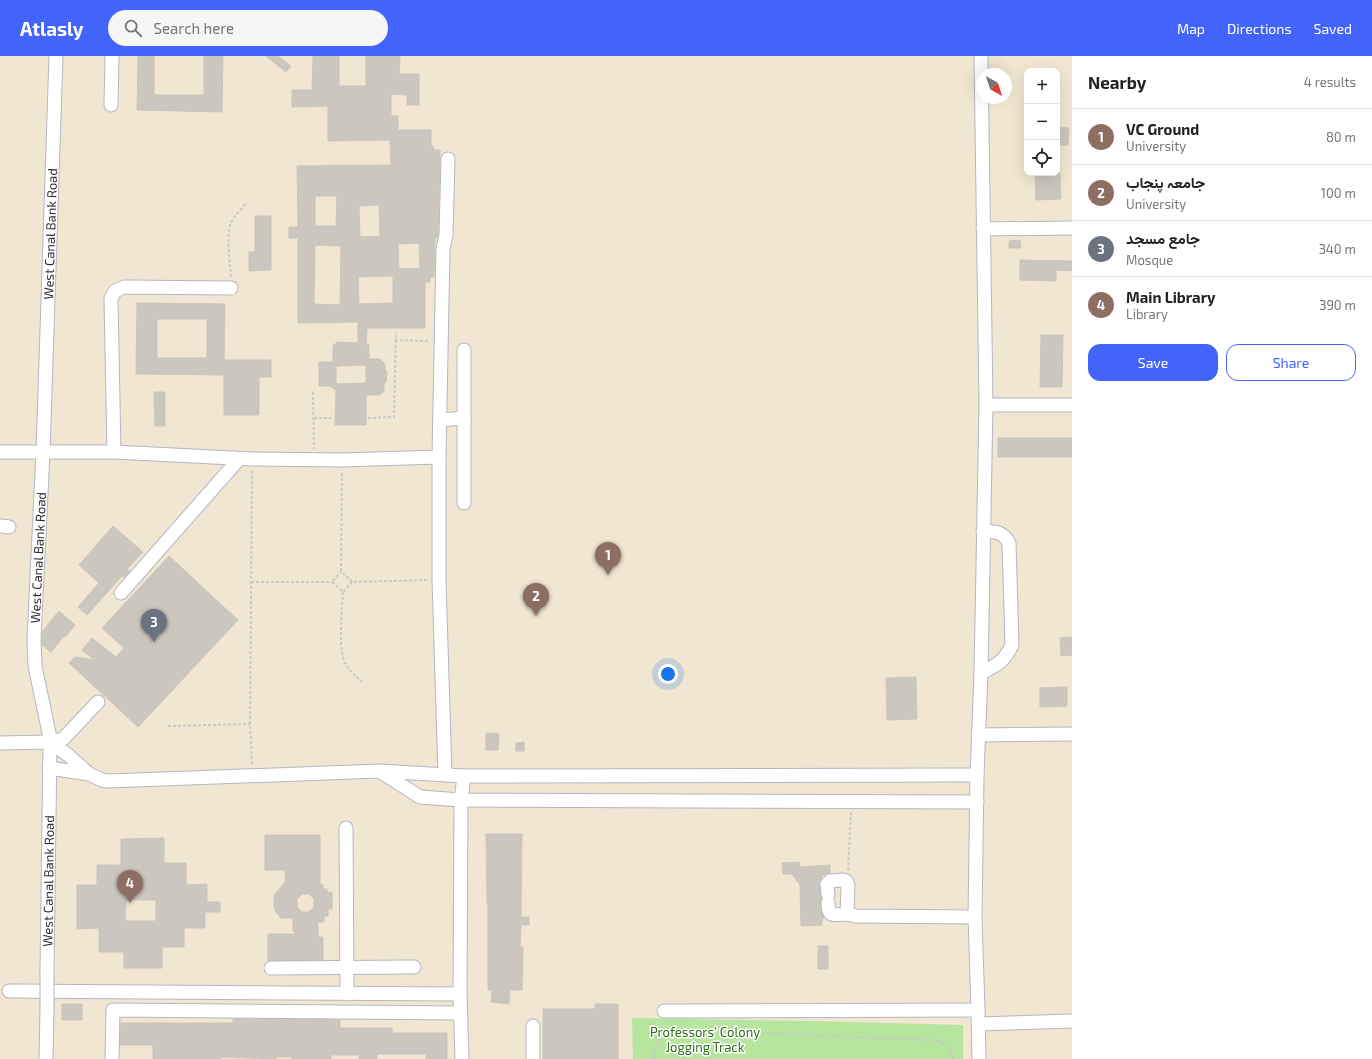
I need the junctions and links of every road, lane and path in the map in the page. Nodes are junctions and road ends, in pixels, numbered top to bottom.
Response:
1 (56, 56) edge
2 (112, 56) edge
3 (981, 56) edge
4 (111, 105) dead end
5 (448, 159) dead end
6 (247, 202) dead end
7 (1072, 228) edge
8 (983, 229) junction
9 (231, 288) joint
10 (396, 332) dead end
11 (395, 340) junction
12 (441, 341) junction
13 (464, 350) dead end
14 (313, 392) dead end
15 (986, 405) junction
16 (1072, 405) edge
17 (314, 418) junction
18 (331, 418) dead end
19 (368, 418) dead end
20 (464, 418) junction
21 (440, 420) junction
22 (0, 452) edge
23 (43, 452) junction
24 (114, 452) junction
25 (439, 457) junction
26 (245, 459) junction
27 (314, 460) junction
28 (342, 460) junction
29 (464, 503) dead end
30 (983, 531) junction
31 (341, 571) junction
32 (439, 580) junction
33 (251, 582) junction
34 (332, 582) junction
35 (352, 582) junction
36 (343, 592) junction
37 (121, 593) dead end
38 (981, 673) junction
39 (362, 682) dead end
40 (98, 702) dead end
41 (250, 724) junction
42 (168, 726) dead end
43 (1072, 734) edge
44 (978, 735) junction
45 (50, 742) junction
46 (0, 743) edge
47 (49, 768) junction
48 (380, 771) junction
49 (89, 774) junction
50 (445, 774) junction
51 (252, 775) junction
52 (977, 775) junction
53 (464, 776) junction
54 (461, 800) junction
55 (851, 801) junction
56 (977, 802) junction
57 (346, 828) dead end
58 (846, 881) junction
59 (848, 914) junction
60 (975, 917) junction
61 (414, 967) dead end
62 (271, 968) dead end
63 (346, 968) junction
64 (9, 991) dead end
65 (347, 994) junction
66 (460, 994) junction
67 (978, 1010) junction
68 (664, 1011) dead end
69 (460, 1013) junction
70 (1072, 1021) edge
71 (979, 1024) junction
72 (533, 1026) dead end
73 (46, 1059) edge
74 (112, 1059) edge
75 (462, 1059) edge
76 (533, 1059) edge
77 (654, 1059) edge
78 (953, 1059) edge
79 (978, 1059) edge

1 - 23 street, West Canal Bank Road
2 - 4 street
3 - 8 street
5 - 12 street
6 - 9 path
7 - 8 street
8 - 15 street
9 - 24 street
10 - 11 path
11 - 12 path
11 - 19 path
12 - 21 street
13 - 20 street
14 - 17 path
15 - 16 street
15 - 30 street
17 - 18 path
17 - 27 path
20 - 21 street
20 - 29 street
21 - 25 street
22 - 23 street
23 - 24 street
23 - 45 street, West Canal Bank Road
24 - 26 street
25 - 28 street
25 - 32 street
26 - 27 street
26 - 33 path
26 - 37 street
27 - 28 street
28 - 31 path
30 - 38 street
30 - 38 street
31 - 34 path
31 - 35 path
32 - 35 path
32 - 50 street
33 - 34 path
33 - 41 path
34 - 36 path
35 - 36 path
36 - 39 path
38 - 44 street
40 - 45 street
41 - 42 path
41 - 51 path
43 - 44 street
44 - 52 street
45 - 46 street
45 - 47 street, West Canal Bank Road
45 - 49 street
47 - 49 street
47 - 73 street, West Canal Bank Road, bridge
48 - 50 street
48 - 51 street
48 - 54 street
49 - 51 street
50 - 53 street
52 - 53 street
52 - 56 street
53 - 54 street
54 - 55 street
54 - 66 street
55 - 56 street
55 - 58 path
56 - 60 street
57 - 63 street
58 - 59 street
58 - 59 street
59 - 60 street
60 - 67 street
61 - 63 street
62 - 63 street
63 - 65 street
64 - 65 street
65 - 66 street
66 - 69 street
67 - 68 street
67 - 71 street
69 - 74 street
69 - 75 street
70 - 71 street
71 - 79 street
72 - 76 street
77 - 78 path

